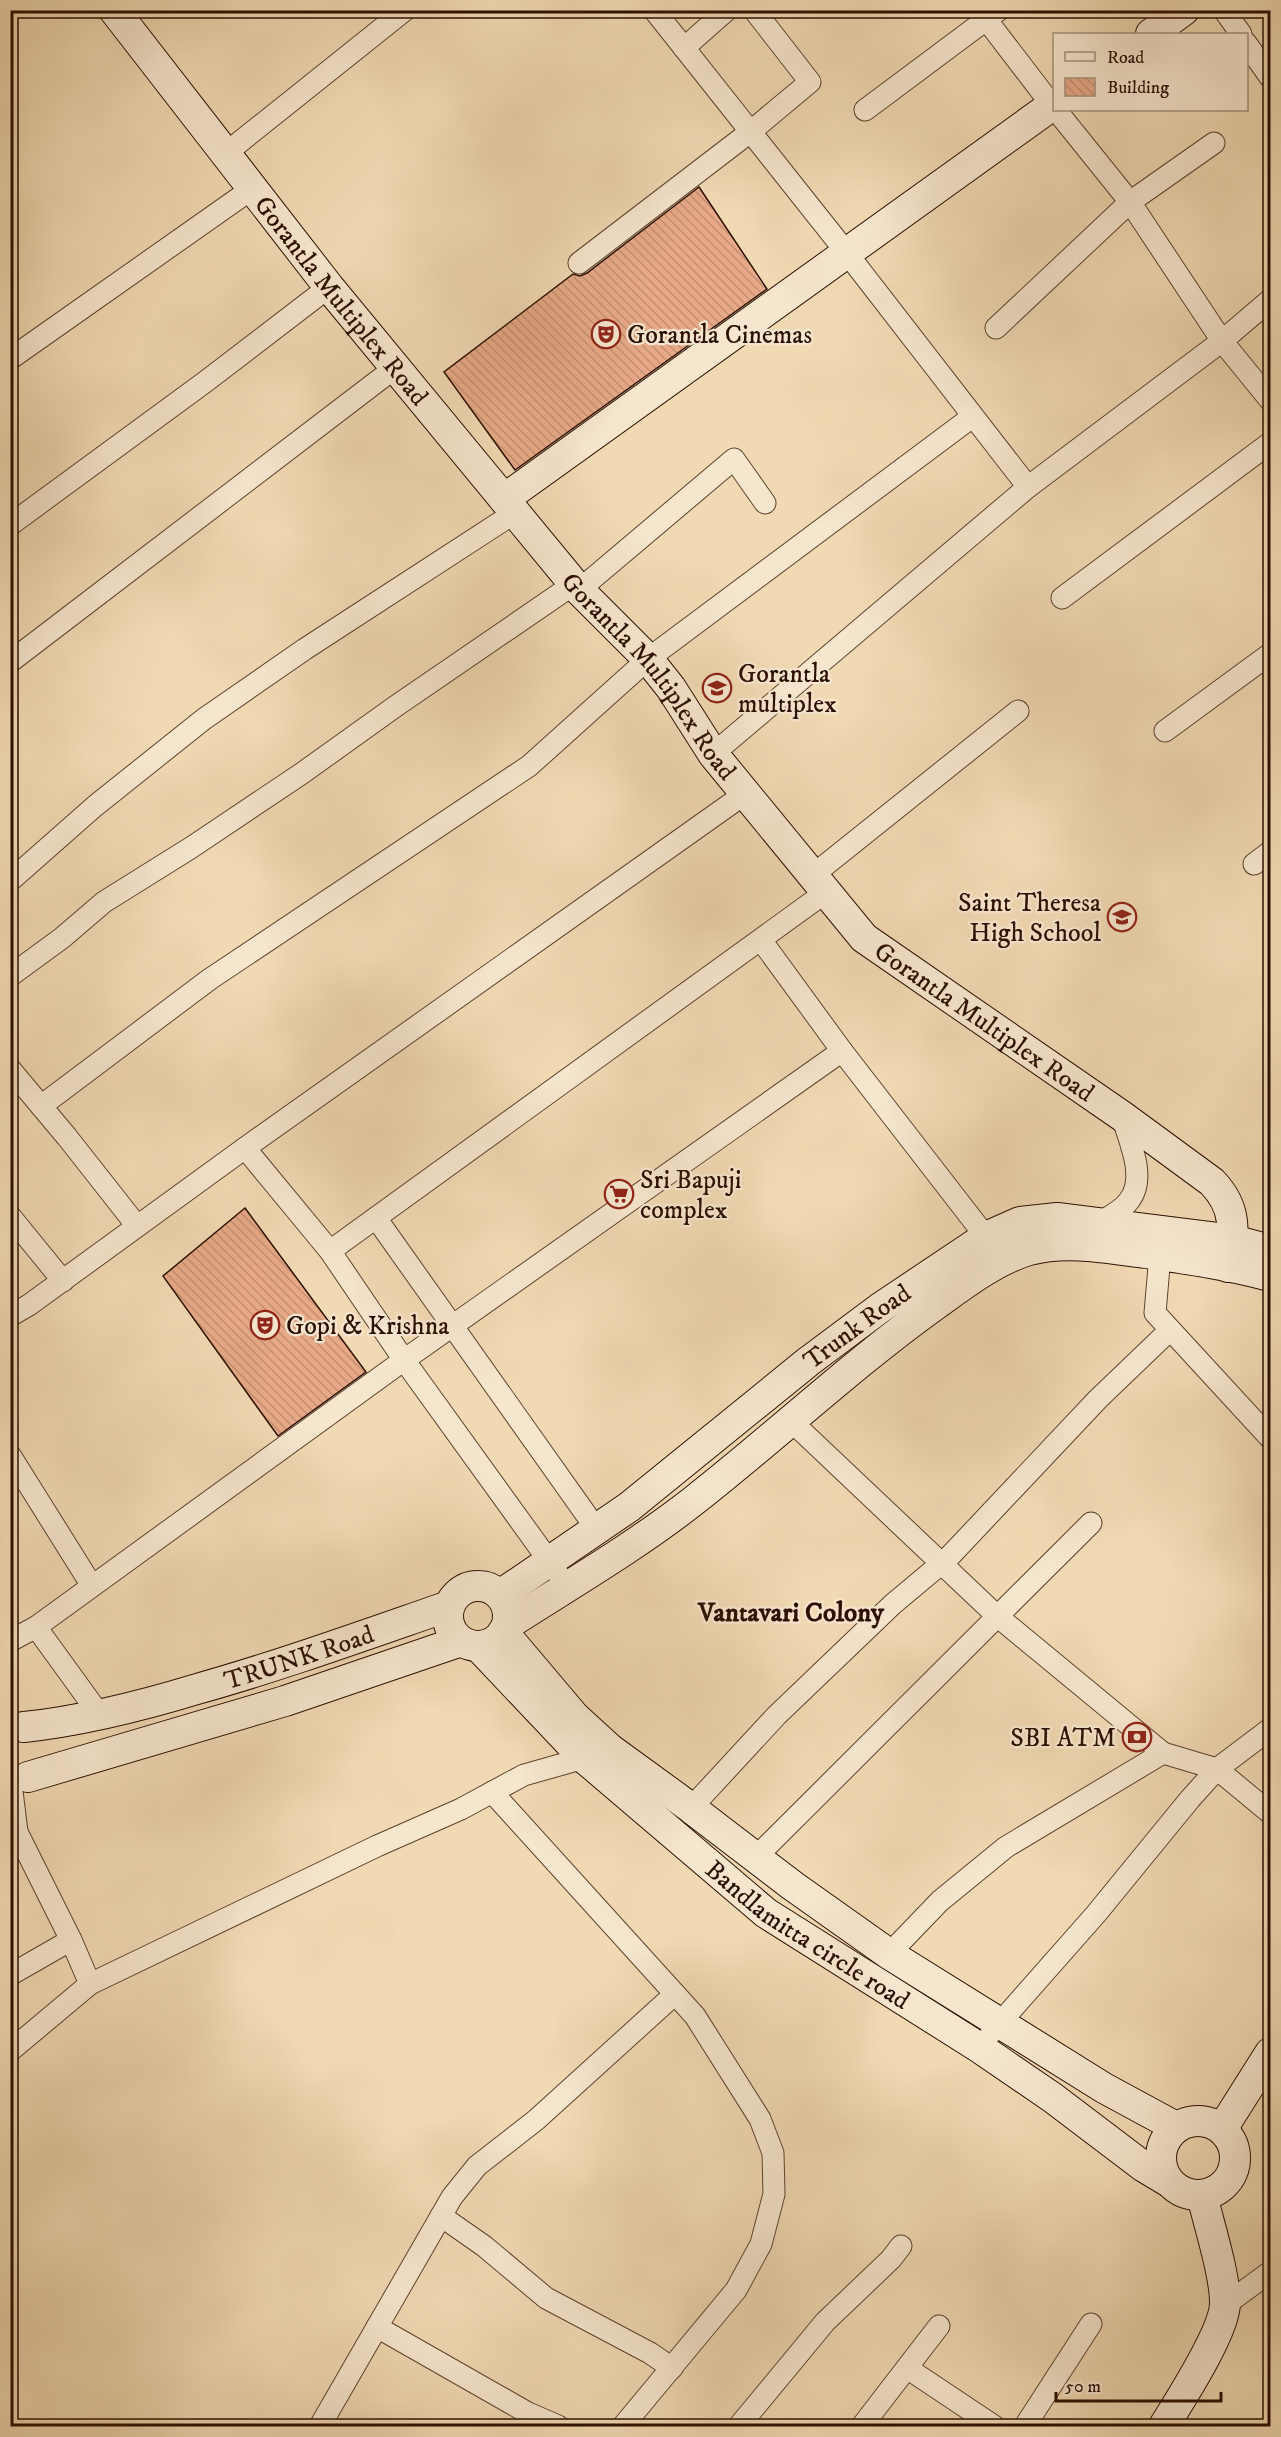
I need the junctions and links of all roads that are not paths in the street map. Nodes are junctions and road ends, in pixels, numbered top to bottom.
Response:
1 (114, 10) edge
2 (405, 10) edge
3 (654, 10) edge
4 (727, 10) edge
5 (754, 10) edge
6 (1184, 10) edge
7 (1224, 10) edge
8 (988, 14) edge
9 (1152, 33) edge
10 (1239, 33) edge
11 (1248, 46) edge
12 (684, 48) junction
13 (1270, 77) edge
14 (1053, 106) edge
15 (1053, 108) edge
16 (865, 110) dead end
17 (1057, 111) edge
18 (750, 132) junction
19 (1214, 143) dead end
20 (226, 153) junction
21 (253, 188) junction
22 (1130, 202) junction
23 (846, 252) junction
24 (579, 263) dead end
25 (329, 287) junction
26 (1270, 300) edge
27 (996, 328) dead end
28 (1222, 341) junction
29 (10, 359) edge
30 (396, 368) junction
31 (1270, 400) edge
32 (972, 417) junction
33 (1270, 442) edge
34 (1028, 487) junction
35 (765, 503) dead end
36 (510, 505) junction
37 (10, 525) edge
38 (577, 587) junction
39 (1062, 598) dead end
40 (1270, 654) edge
41 (648, 659) junction
42 (10, 662) edge
43 (1018, 711) dead end
44 (1165, 731) dead end
45 (713, 754) junction
46 (746, 793) junction
47 (10, 881) edge
48 (820, 884) junction
49 (760, 940) junction
50 (10, 976) edge
51 (842, 1051) junction
52 (10, 1070) edge
53 (41, 1106) junction
54 (1122, 1116) junction
55 (245, 1148) junction
56 (10, 1216) edge
57 (376, 1218) junction
58 (1101, 1222) junction
59 (137, 1226) junction
60 (986, 1237) junction
61 (1270, 1250) edge
62 (330, 1251) junction
63 (1231, 1253) junction
64 (1160, 1255) junction
65 (1270, 1276) edge
66 (63, 1281) junction
67 (10, 1316) edge
68 (453, 1326) junction
69 (1170, 1330) junction
70 (404, 1360) junction
71 (790, 1420) junction
72 (1270, 1438) edge
73 (10, 1455) edge
74 (590, 1520) dead end
75 (1091, 1523) dead end
76 (549, 1561) junction
77 (940, 1564) junction
78 (92, 1586) junction
79 (567, 1586) junction
80 (500, 1595) junction
81 (449, 1606) junction
82 (997, 1617) junction
83 (36, 1627) junction
84 (487, 1636) junction
85 (10, 1641) edge
86 (99, 1714) junction
87 (17, 1725) edge
88 (1270, 1729) edge
89 (593, 1750) junction
90 (1163, 1753) junction
91 (1217, 1769) junction
92 (17, 1781) edge
93 (492, 1792) junction
94 (691, 1808) junction
95 (1270, 1813) edge
96 (756, 1857) junction
97 (71, 1940) junction
98 (889, 1954) junction
99 (10, 1975) edge
100 (90, 1984) junction
101 (675, 1994) junction
102 (999, 2022) junction
103 (980, 2048) junction
104 (10, 2051) edge
105 (1270, 2053) edge
106 (1176, 2127) junction
107 (1222, 2129) junction
108 (1169, 2182) junction
109 (1202, 2195) junction
110 (441, 2216) junction
111 (902, 2246) dead end
112 (1270, 2272) edge
113 (1225, 2305) junction
114 (1091, 2324) dead end
115 (939, 2326) dead end
116 (377, 2327) junction
117 (672, 2368) junction
118 (907, 2368) junction
119 (320, 2427) edge
120 (558, 2427) edge
121 (623, 2427) edge
122 (739, 2427) edge
123 (862, 2427) edge
124 (994, 2427) edge
125 (1025, 2427) edge
126 (1164, 2427) edge

1 - 20 street, Gorantla Multiplex Road
2 - 20 street
3 - 12 street
4 - 12 street
5 - 18 street
6 - 9 street
7 - 10 street
8 - 14 street
8 - 16 street
11 - 13 street
12 - 18 street
15 - 23 street
17 - 22 street
18 - 23 street
18 - 24 street
19 - 22 street
20 - 21 street, Gorantla Multiplex Road
21 - 25 street, Gorantla Multiplex Road
21 - 29 street
22 - 27 street
22 - 28 street
23 - 32 street
23 - 36 street
25 - 30 street, Gorantla Multiplex Road
25 - 37 street
26 - 28 street
28 - 31 street
28 - 34 street
30 - 36 street, Gorantla Multiplex Road
30 - 42 street
32 - 34 street
32 - 41 street
33 - 39 street
34 - 45 street
35 - 38 street
36 - 38 street, Gorantla Multiplex Road
36 - 47 street
38 - 41 street, Gorantla Multiplex Road
38 - 50 street
40 - 44 street
41 - 45 street, Gorantla Multiplex Road
41 - 53 street
43 - 48 street
45 - 46 street, Gorantla Multiplex Road
46 - 48 street, Gorantla Multiplex Road
46 - 55 street
48 - 49 street
48 - 54 street, Gorantla Multiplex Road
49 - 51 street
49 - 57 street
51 - 60 street
51 - 68 street
52 - 53 street
53 - 59 street
54 - 58 street
54 - 63 street, Gorantla Multiplex Road
55 - 59 street
55 - 62 street
56 - 66 street
57 - 62 street
57 - 68 street
58 - 60 street, Trunk Road
58 - 63 street, Trunk Road
59 - 66 street
60 - 76 street, Trunk Road
61 - 63 street, Trunk Road
62 - 70 street
63 - 64 street, Trunk Road
63 - 65 street, Trunk Road
64 - 69 street
64 - 71 street, Trunk Road
66 - 67 street
68 - 70 street
68 - 74 street
69 - 72 street
69 - 77 street
70 - 76 street
70 - 78 street
71 - 77 street
71 - 79 street, Trunk Road
73 - 78 street
75 - 82 street
76 - 79 street
76 - 80 street, Trunk Road
77 - 82 street
77 - 94 street
78 - 83 street
79 - 84 street, Trunk Road
80 - 81 street
80 - 84 street
81 - 84 street
81 - 86 street, TRUNK Road
82 - 90 street
82 - 96 street
83 - 85 street
83 - 86 street
84 - 89 street, Bandlamitta circle road
84 - 92 street, Trunk Road
86 - 87 street, TRUNK Road
87 - 92 street
88 - 91 street
89 - 93 street
89 - 94 street
89 - 103 street, Bandlamitta circle road
90 - 91 street
90 - 98 street
91 - 95 street
91 - 102 street
92 - 97 street
93 - 100 street
93 - 101 street
94 - 96 street
96 - 98 street
97 - 99 street
97 - 100 street
98 - 102 street
100 - 104 street
101 - 110 street
101 - 117 street
102 - 103 street
102 - 106 street
103 - 108 street, Bandlamitta circle road
105 - 107 street
106 - 107 street
106 - 108 street
107 - 109 street
108 - 109 street, Bandlamitta circle road
109 - 113 street
110 - 116 street
110 - 117 street
111 - 122 street
112 - 113 street
113 - 126 street
114 - 125 street
115 - 118 street
116 - 119 street
116 - 120 street
117 - 121 street
118 - 123 street
118 - 124 street

